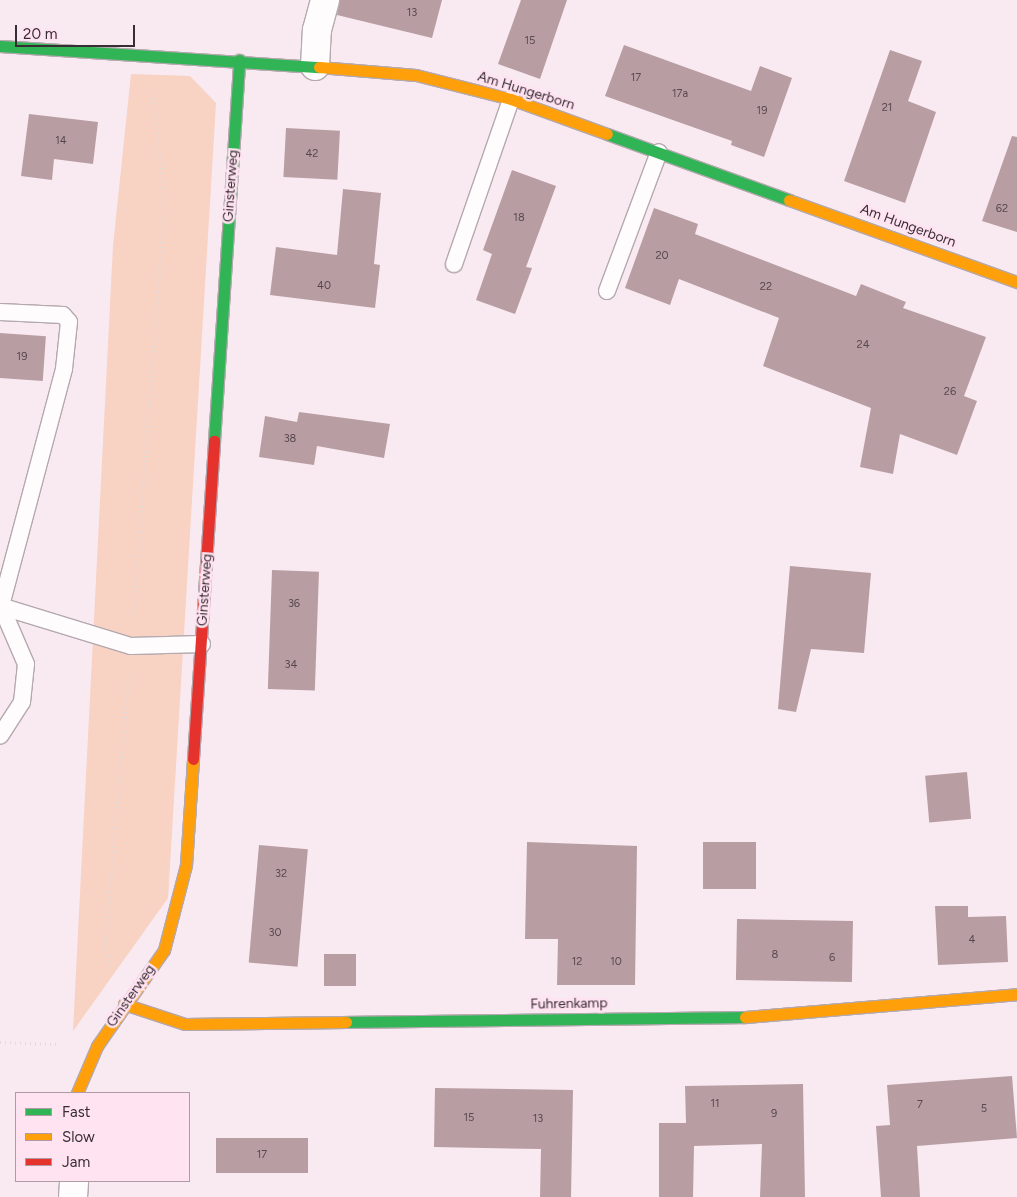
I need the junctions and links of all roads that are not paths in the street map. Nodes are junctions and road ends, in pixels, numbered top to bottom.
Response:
1 (326, 0) edge
2 (0, 46) edge
3 (239, 60) junction
4 (315, 66) junction
5 (511, 99) junction
6 (659, 152) junction
7 (454, 264) dead end
8 (1017, 282) edge
9 (607, 291) dead end
10 (0, 312) edge
11 (0, 606) edge
12 (202, 644) junction
13 (0, 736) edge
14 (1017, 994) edge
15 (124, 1004) junction
16 (77, 1092) edge
17 (74, 1182) edge
18 (73, 1197) edge

1 - 4 street
2 - 3 street, Am Hungerborn
3 - 4 street, Am Hungerborn
3 - 12 street, Ginsterweg
4 - 5 street, Am Hungerborn
5 - 6 street, Am Hungerborn
5 - 7 lane
6 - 8 street, Am Hungerborn
6 - 9 lane
10 - 11 lane
11 - 12 lane
11 - 13 lane
12 - 15 street, Ginsterweg
14 - 15 street, Fuhrenkamp
15 - 16 street, Ginsterweg
17 - 18 street

